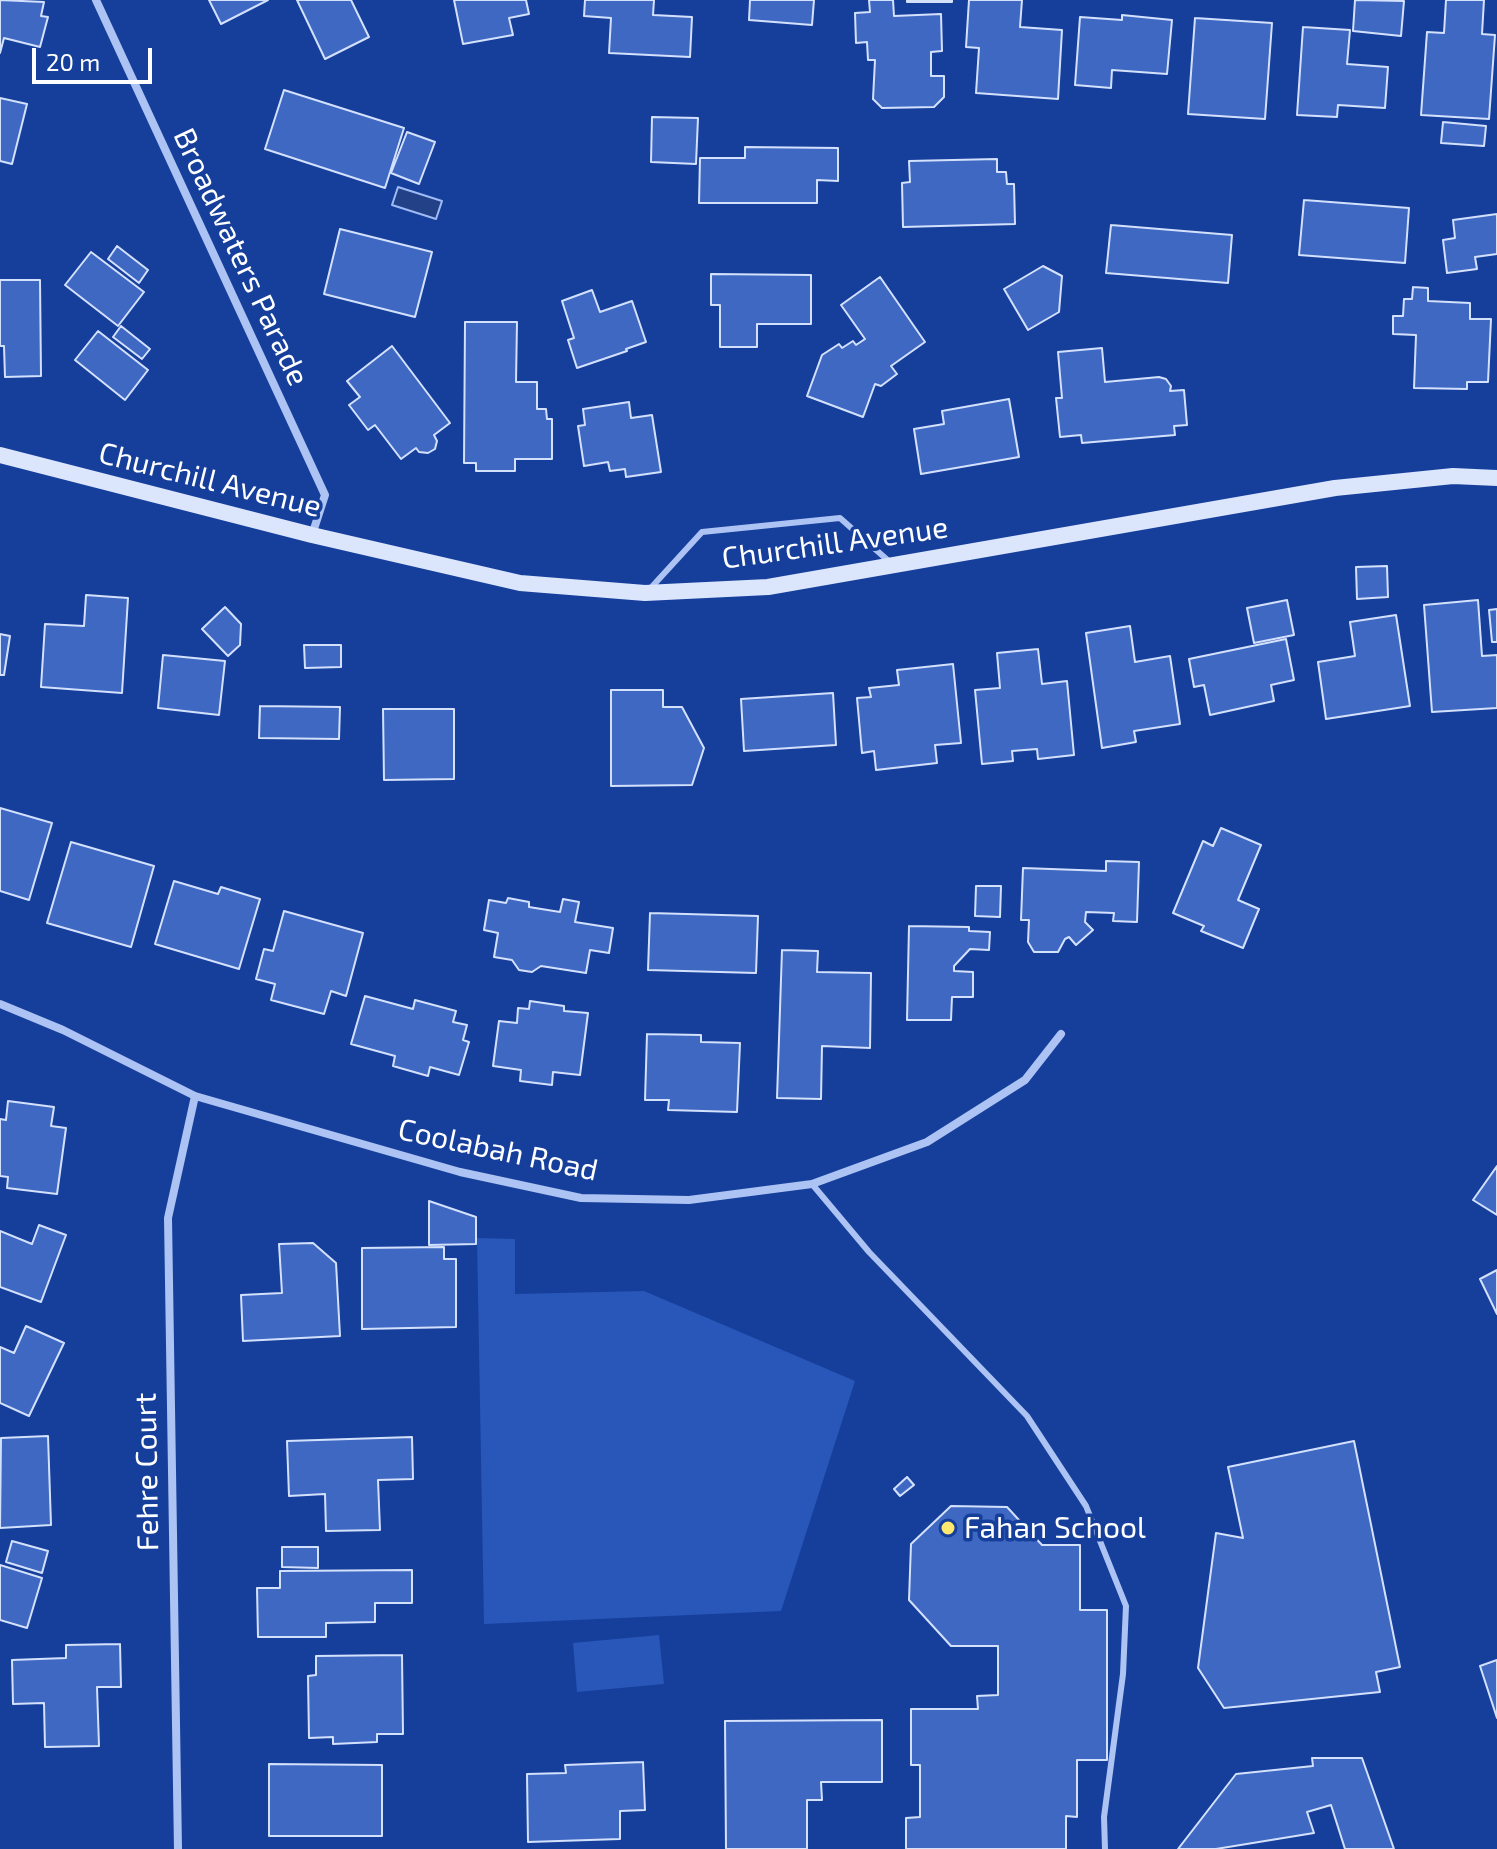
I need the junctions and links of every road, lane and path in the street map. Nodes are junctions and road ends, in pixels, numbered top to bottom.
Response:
1 (96, 0) edge
2 (0, 455) edge
3 (1497, 478) edge
4 (312, 535) junction
5 (894, 566) junction
6 (645, 593) junction
7 (0, 1004) edge
8 (1061, 1034) dead end
9 (195, 1096) junction
10 (812, 1184) junction
11 (178, 1849) edge
12 (1105, 1849) edge

1 - 4 street, Broadwaters Parade
2 - 4 street, Churchill Avenue
3 - 5 street, Churchill Avenue
4 - 6 street, Churchill Avenue
5 - 6 street, Churchill Avenue
5 - 6 lane
7 - 9 street, Coolabah Road
8 - 10 street, Coolabah Road
9 - 10 street, Coolabah Road
9 - 11 street, Fehre Court
10 - 12 lane

